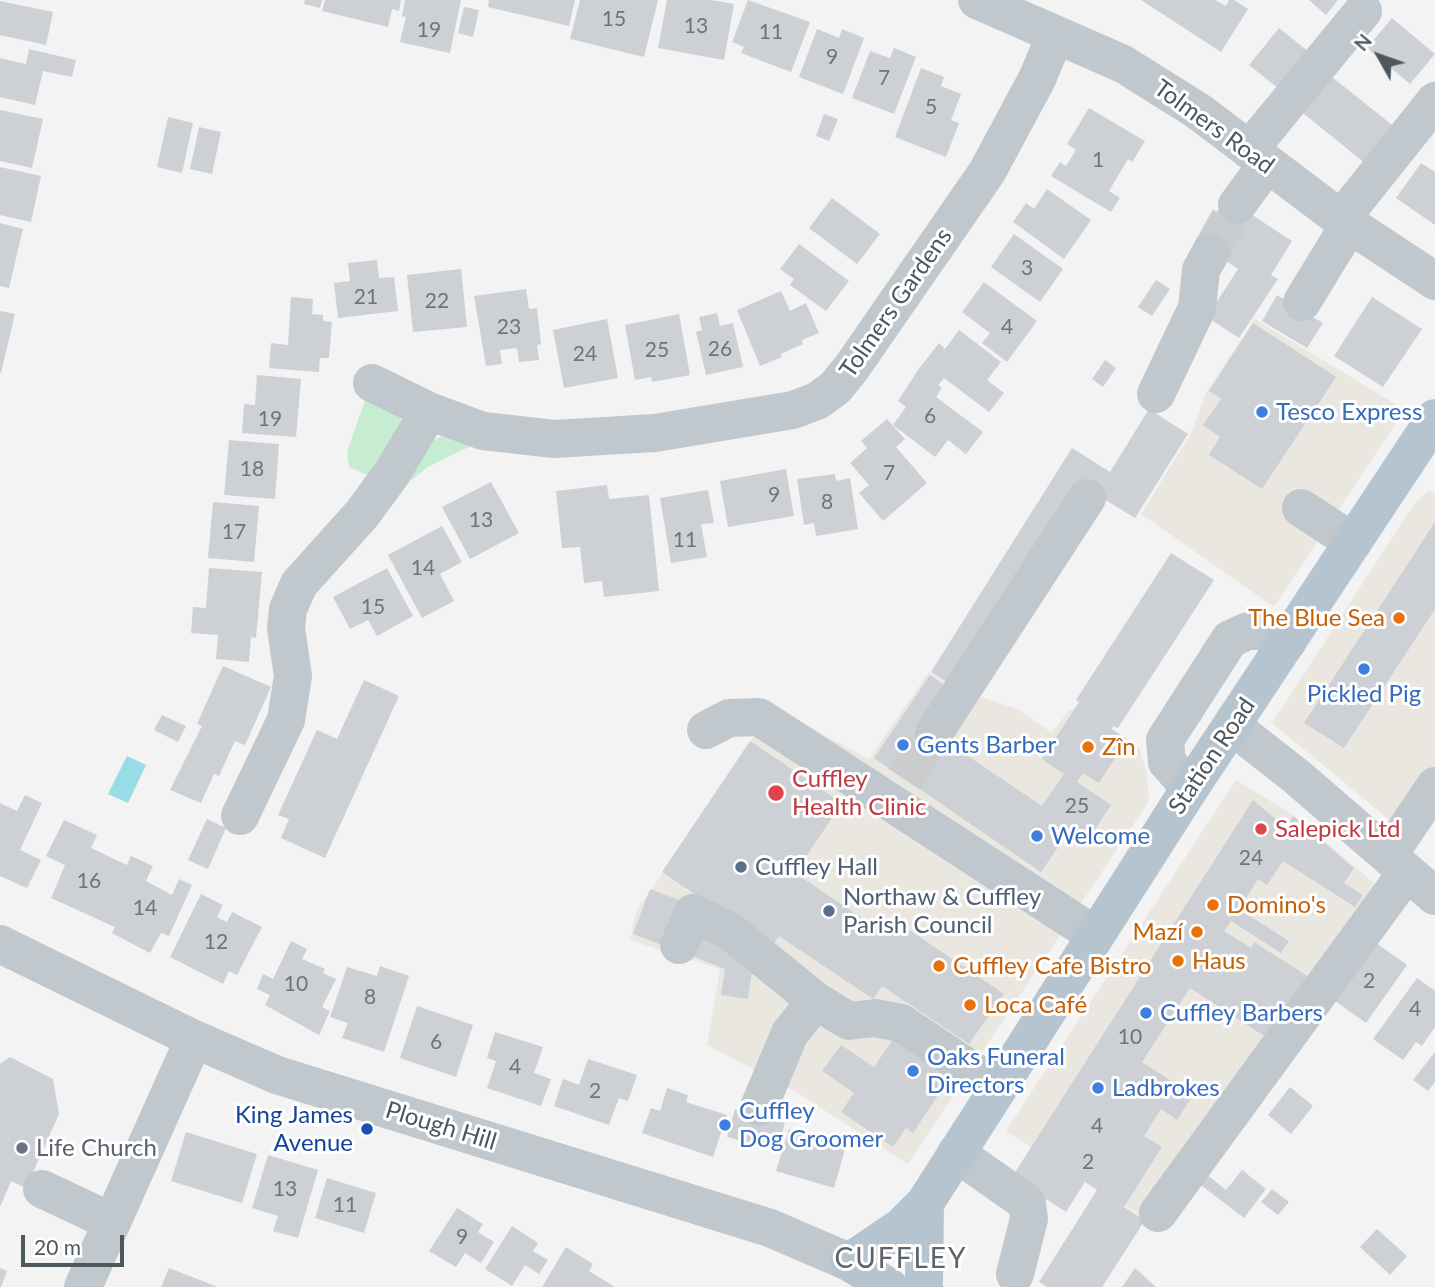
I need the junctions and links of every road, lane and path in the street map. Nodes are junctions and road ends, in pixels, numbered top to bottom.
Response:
1 (977, 0) edge
2 (1363, 10) dead end
3 (1055, 36) junction
4 (1435, 101) edge
5 (1258, 157) junction
6 (1237, 205) tunnel mouth
7 (1345, 222) junction
8 (1211, 252) tunnel mouth
9 (1435, 281) edge
10 (1302, 302) dead end
11 (372, 383) dead end
12 (1156, 394) dead end
13 (429, 411) junction
14 (1429, 441) edge
15 (1087, 498) dead end
16 (1301, 508) dead end
17 (1353, 542) junction
18 (1288, 641) junction
19 (1232, 726) junction
20 (706, 730) dead end
21 (934, 733) tunnel mouth
22 (1435, 786) edge
23 (1190, 788) junction
24 (240, 816) dead end
25 (1410, 875) edge
26 (1095, 934) junction
27 (0, 944) edge
28 (678, 945) dead end
29 (816, 1001) junction
30 (194, 1040) junction
31 (997, 1087) junction
32 (759, 1107) dead end
33 (956, 1153) junction
34 (42, 1189) dead end
35 (925, 1203) junction
36 (1158, 1213) dead end
37 (112, 1222) junction
38 (849, 1262) junction
39 (1015, 1274) dead end
40 (83, 1287) edge
41 (889, 1287) edge
42 (924, 1287) edge

1 - 3 street, Tolmers Road
2 - 5 street
3 - 5 street, Tolmers Road
3 - 13 street, Tolmers Gardens
4 - 7 street
5 - 6 street
5 - 7 street, Tolmers Road
7 - 9 street, Tolmers Road
7 - 10 street
8 - 12 street
11 - 13 street, Tolmers Gardens
13 - 24 street
14 - 17 main road, Station Road
15 - 21 street
16 - 17 street
17 - 18 main road, Station Road
18 - 19 main road, Station Road
18 - 23 street
19 - 23 main road, Station Road
19 - 25 street
20 - 26 street
22 - 25 street
23 - 26 main road, Station Road
25 - 36 street
26 - 31 main road, Station Road
27 - 30 street, Plough Hill
28 - 29 street
29 - 31 street
29 - 32 street
30 - 37 street
30 - 38 street, Plough Hill
31 - 33 main road, Station Road
33 - 35 main road, Station Road
33 - 39 street
34 - 37 street
35 - 38 main road, Station Road
35 - 42 main road
37 - 40 street
38 - 41 main road, Plough Hill

